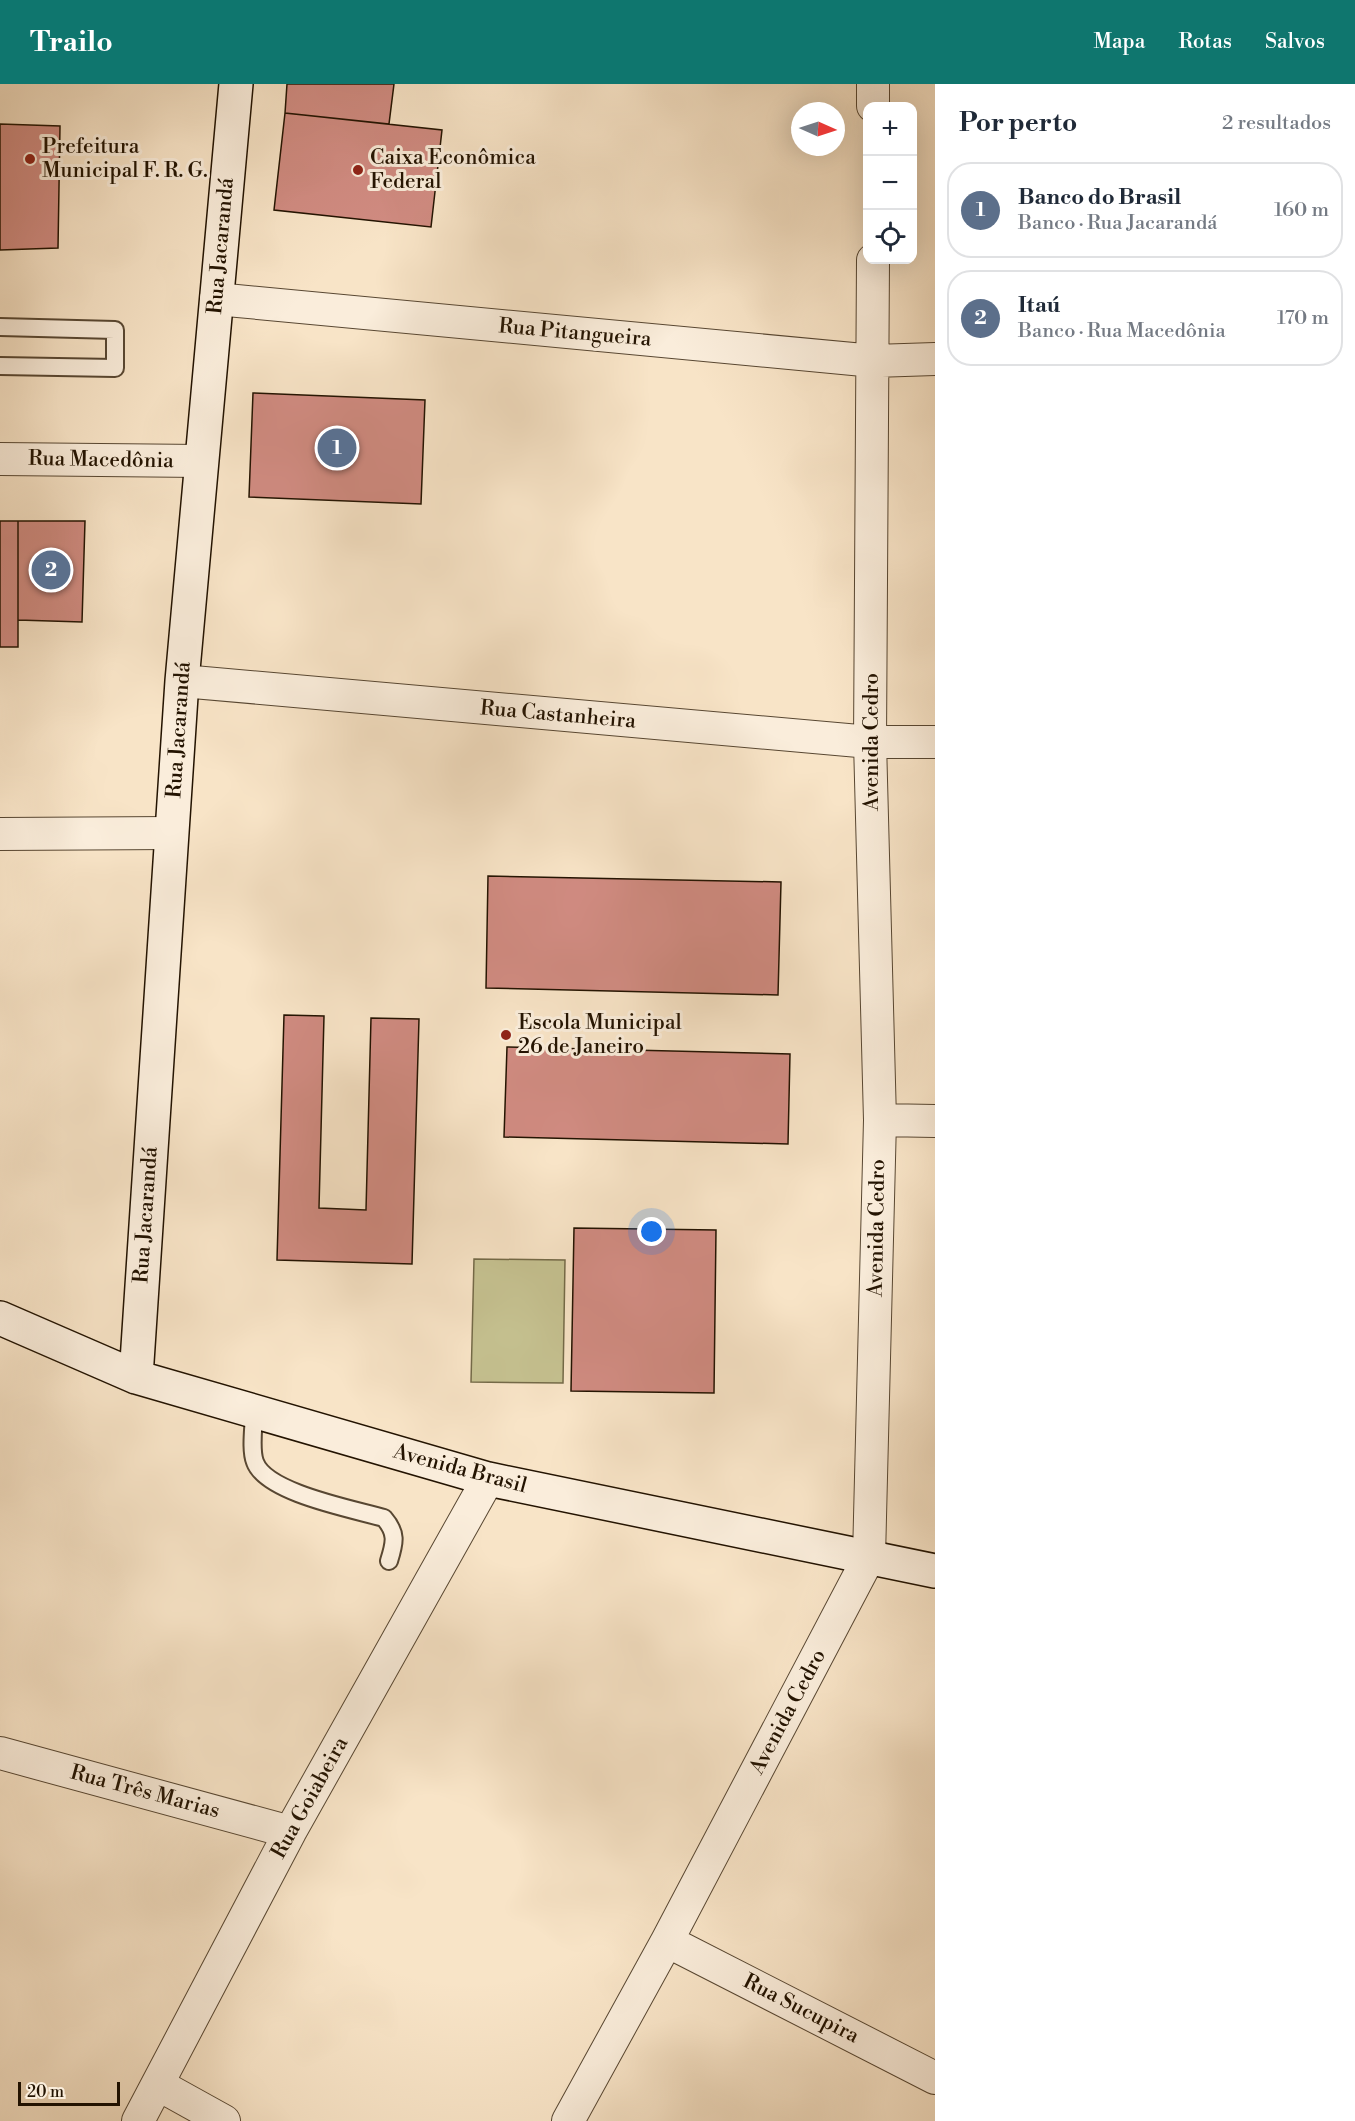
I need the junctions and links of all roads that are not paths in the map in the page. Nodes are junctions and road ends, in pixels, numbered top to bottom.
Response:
1 (236, 84) edge
2 (873, 84) edge
3 (873, 102) edge
4 (873, 264) edge
5 (216, 299) junction
6 (0, 327) edge
7 (935, 359) edge
8 (874, 361) junction
9 (0, 366) edge
10 (0, 459) edge
11 (201, 461) junction
12 (182, 681) junction
13 (870, 742) junction
14 (935, 742) edge
15 (171, 833) junction
16 (0, 834) edge
17 (880, 1120) junction
18 (935, 1121) edge
19 (0, 1318) edge
20 (136, 1377) junction
21 (254, 1412) junction
22 (488, 1479) junction
23 (869, 1557) junction
24 (389, 1561) dead end
25 (935, 1571) edge
26 (0, 1753) edge
27 (290, 1832) junction
28 (667, 1941) junction
29 (935, 2078) edge
30 (159, 2085) junction
31 (138, 2121) edge
32 (224, 2121) edge
33 (568, 2121) edge

1 - 5 street, Rua Jacarandá
2 - 3 street
4 - 8 street, Avenida Cedro
5 - 8 street, Rua Pitangueira
5 - 11 street, Rua Jacarandá
6 - 9 lane
7 - 8 street, Rua Pitangueira
8 - 13 street, Avenida Cedro
10 - 11 street, Rua Macedônia
11 - 12 street, Rua Jacarandá
12 - 13 street, Rua Castanheira
12 - 15 street, Rua Jacarandá
13 - 14 street, Rua Castanheira
13 - 17 street, Avenida Cedro
15 - 16 street
15 - 20 street, Rua Jacarandá
17 - 18 street
17 - 23 street, Avenida Cedro
19 - 20 street, Avenida Brasil
20 - 21 street, Avenida Brasil
21 - 22 street, Avenida Brasil
21 - 24 lane
22 - 23 street, Avenida Brasil
22 - 27 street, Rua Goiabeira
23 - 25 street, Avenida Brasil
23 - 28 street, Avenida Cedro
26 - 27 street, Rua Três Marias
27 - 30 street, Rua Goiabeira
28 - 29 street, Rua Sucupira
28 - 33 street, Avenida Cedro
30 - 31 street, Rua Goiabeira
30 - 32 street

